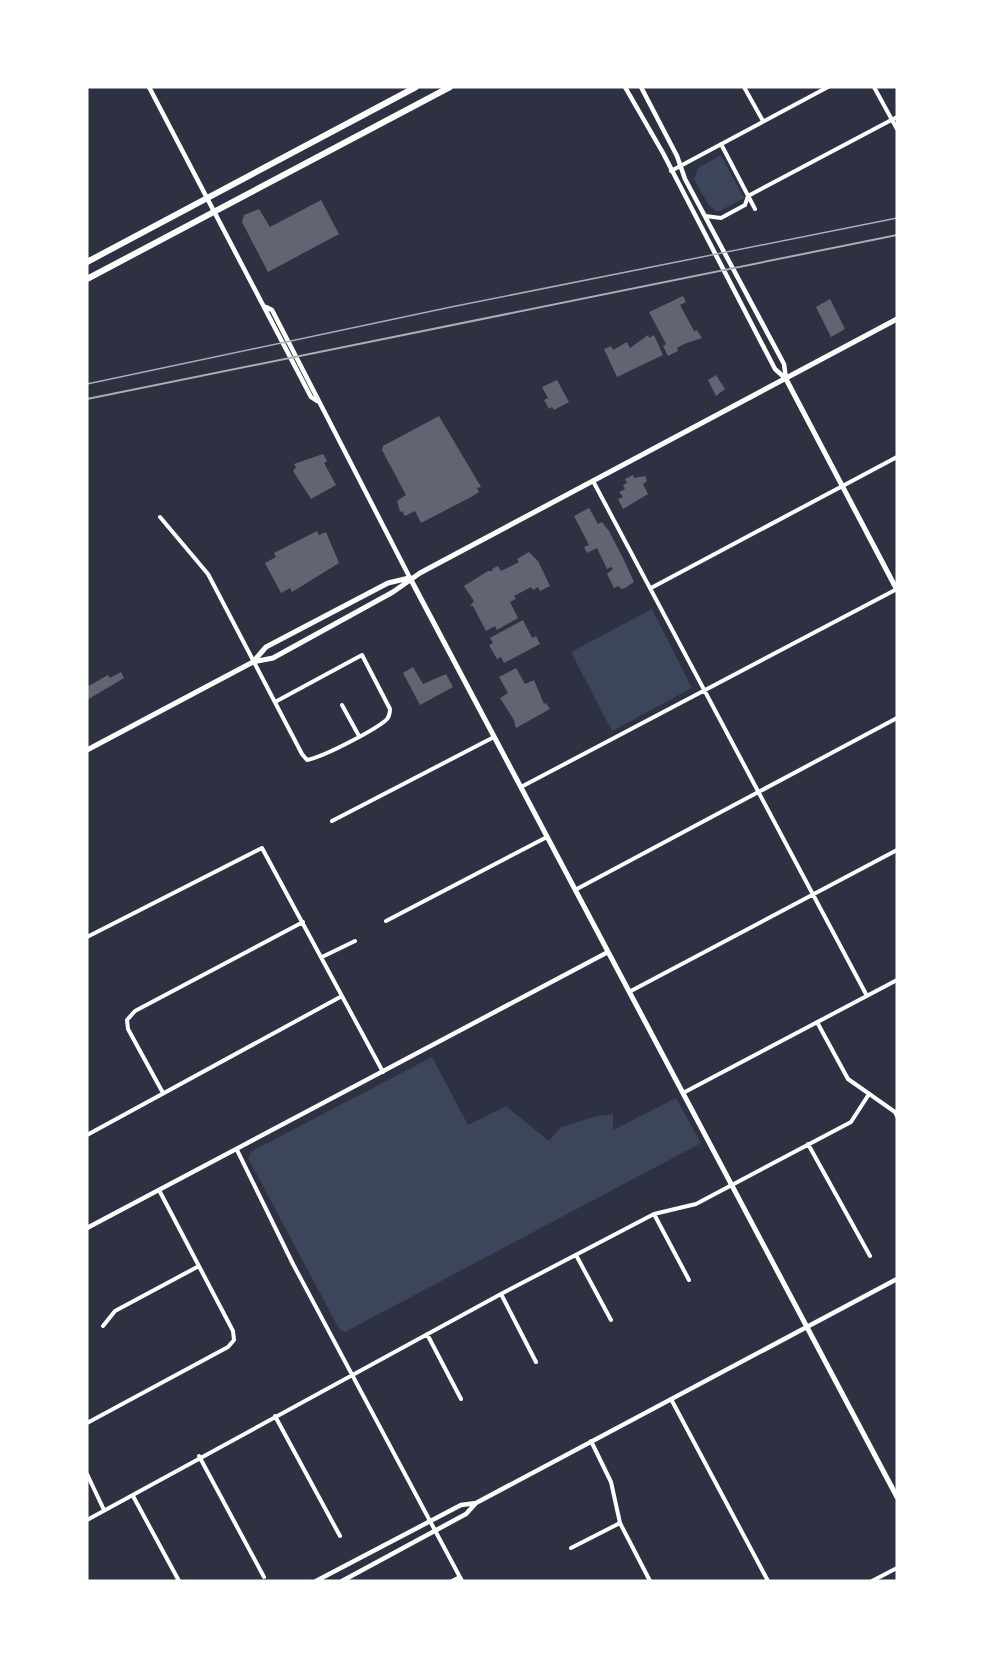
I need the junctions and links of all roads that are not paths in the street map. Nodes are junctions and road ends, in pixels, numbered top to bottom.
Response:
1 (149, 87) edge
2 (416, 87) edge
3 (450, 87) edge
4 (625, 87) edge
5 (640, 87) edge
6 (744, 87) edge
7 (828, 87) edge
8 (874, 87) edge
9 (897, 117) edge
10 (892, 119) junction
11 (763, 122) junction
12 (897, 129) edge
13 (721, 144) junction
14 (680, 165) junction
15 (671, 171) junction
16 (748, 196) junction
17 (207, 198) junction
18 (755, 209) dead end
19 (215, 213) junction
20 (705, 216) junction
21 (87, 262) edge
22 (87, 279) edge
23 (897, 320) edge
24 (786, 379) junction
25 (897, 457) edge
26 (592, 481) junction
27 (842, 486) junction
28 (160, 517) dead end
29 (410, 578) junction
30 (651, 588) junction
31 (897, 589) edge
32 (253, 662) junction
33 (705, 690) junction
34 (275, 702) junction
35 (342, 705) dead end
36 (897, 718) edge
37 (359, 735) junction
38 (494, 737) junction
39 (87, 750) edge
40 (521, 788) junction
41 (759, 791) junction
42 (332, 821) dead end
43 (547, 837) junction
44 (897, 850) edge
45 (575, 890) junction
46 (814, 893) junction
47 (386, 921) dead end
48 (303, 922) junction
49 (87, 937) edge
50 (355, 941) dead end
51 (608, 952) junction
52 (322, 957) junction
53 (897, 980) edge
54 (629, 992) junction
55 (342, 996) junction
56 (867, 996) junction
57 (817, 1022) junction
58 (383, 1072) junction
59 (683, 1093) junction
60 (164, 1094) junction
61 (869, 1094) junction
62 (897, 1116) edge
63 (87, 1135) edge
64 (808, 1144) junction
65 (237, 1150) junction
66 (732, 1185) junction
67 (159, 1190) junction
68 (654, 1214) junction
69 (87, 1228) edge
70 (576, 1255) junction
71 (870, 1256) dead end
72 (199, 1266) junction
73 (897, 1278) edge
74 (689, 1280) dead end
75 (501, 1294) junction
76 (611, 1320) dead end
77 (102, 1326) dead end
78 (807, 1326) junction
79 (427, 1334) junction
80 (536, 1362) dead end
81 (352, 1374) junction
82 (671, 1398) junction
83 (461, 1399) dead end
84 (275, 1416) junction
85 (87, 1423) edge
86 (591, 1441) junction
87 (199, 1456) junction
88 (87, 1474) edge
89 (133, 1496) junction
90 (897, 1497) edge
91 (476, 1503) junction
92 (104, 1510) junction
93 (87, 1520) edge
94 (431, 1521) junction
95 (620, 1523) junction
96 (436, 1530) junction
97 (340, 1536) dead end
98 (571, 1548) dead end
99 (897, 1568) edge
100 (264, 1577) dead end
101 (461, 1579) edge
102 (875, 1580) edge
103 (179, 1581) edge
104 (316, 1581) edge
105 (342, 1581) edge
106 (452, 1581) edge
107 (650, 1581) edge
108 (768, 1581) edge

1 - 17 street
2 - 17 main road
3 - 19 main road
4 - 15 street
5 - 14 street
6 - 11 street
7 - 11 street
8 - 10 street
9 - 10 street
10 - 12 street
10 - 16 street
11 - 13 street
13 - 14 street
13 - 16 street
14 - 15 street
14 - 20 street
15 - 24 street
16 - 18 street
16 - 20 street
17 - 19 street
17 - 21 main road
19 - 22 main road
19 - 29 street
20 - 24 street
23 - 24 main road
24 - 26 main road
24 - 27 main road
25 - 27 street
26 - 29 main road
26 - 30 street
27 - 30 street
27 - 31 main road
28 - 32 street
29 - 32 main road
29 - 32 main road
29 - 38 main road
30 - 33 street
31 - 33 street
32 - 34 street
32 - 39 main road
33 - 40 street
33 - 41 street
34 - 37 street
34 - 37 street
35 - 37 street
36 - 41 street
38 - 40 main road
38 - 42 street
40 - 43 main road
41 - 45 street
41 - 46 street
43 - 45 main road
43 - 47 street
44 - 46 street
45 - 51 main road
46 - 54 street
46 - 56 street
48 - 49 street
48 - 52 street
48 - 60 street
50 - 52 street
51 - 54 main road
51 - 58 street
52 - 55 street
53 - 56 street
54 - 59 main road
55 - 58 street
55 - 60 street
56 - 57 street
57 - 59 street
57 - 61 street
58 - 65 street
59 - 66 main road
60 - 63 street
61 - 62 street
61 - 64 street
64 - 66 street
64 - 71 street
65 - 67 street
65 - 81 street
66 - 68 street
66 - 78 main road
67 - 69 street
67 - 72 street
68 - 70 street
68 - 74 street
70 - 75 street
70 - 76 street
72 - 77 street
72 - 85 street
73 - 78 street
75 - 79 street
75 - 80 street
78 - 82 street
78 - 90 main road
79 - 81 street
79 - 83 street
81 - 84 street
81 - 94 street
82 - 86 street
82 - 108 street
84 - 87 street
84 - 97 street
86 - 91 street
86 - 95 street
87 - 89 street
87 - 100 street
88 - 92 street
89 - 92 street
89 - 103 street
91 - 94 street
91 - 96 street
92 - 93 street
94 - 96 street
94 - 104 street
95 - 98 street
95 - 107 street
96 - 101 street
96 - 105 street
99 - 102 street
101 - 106 street

